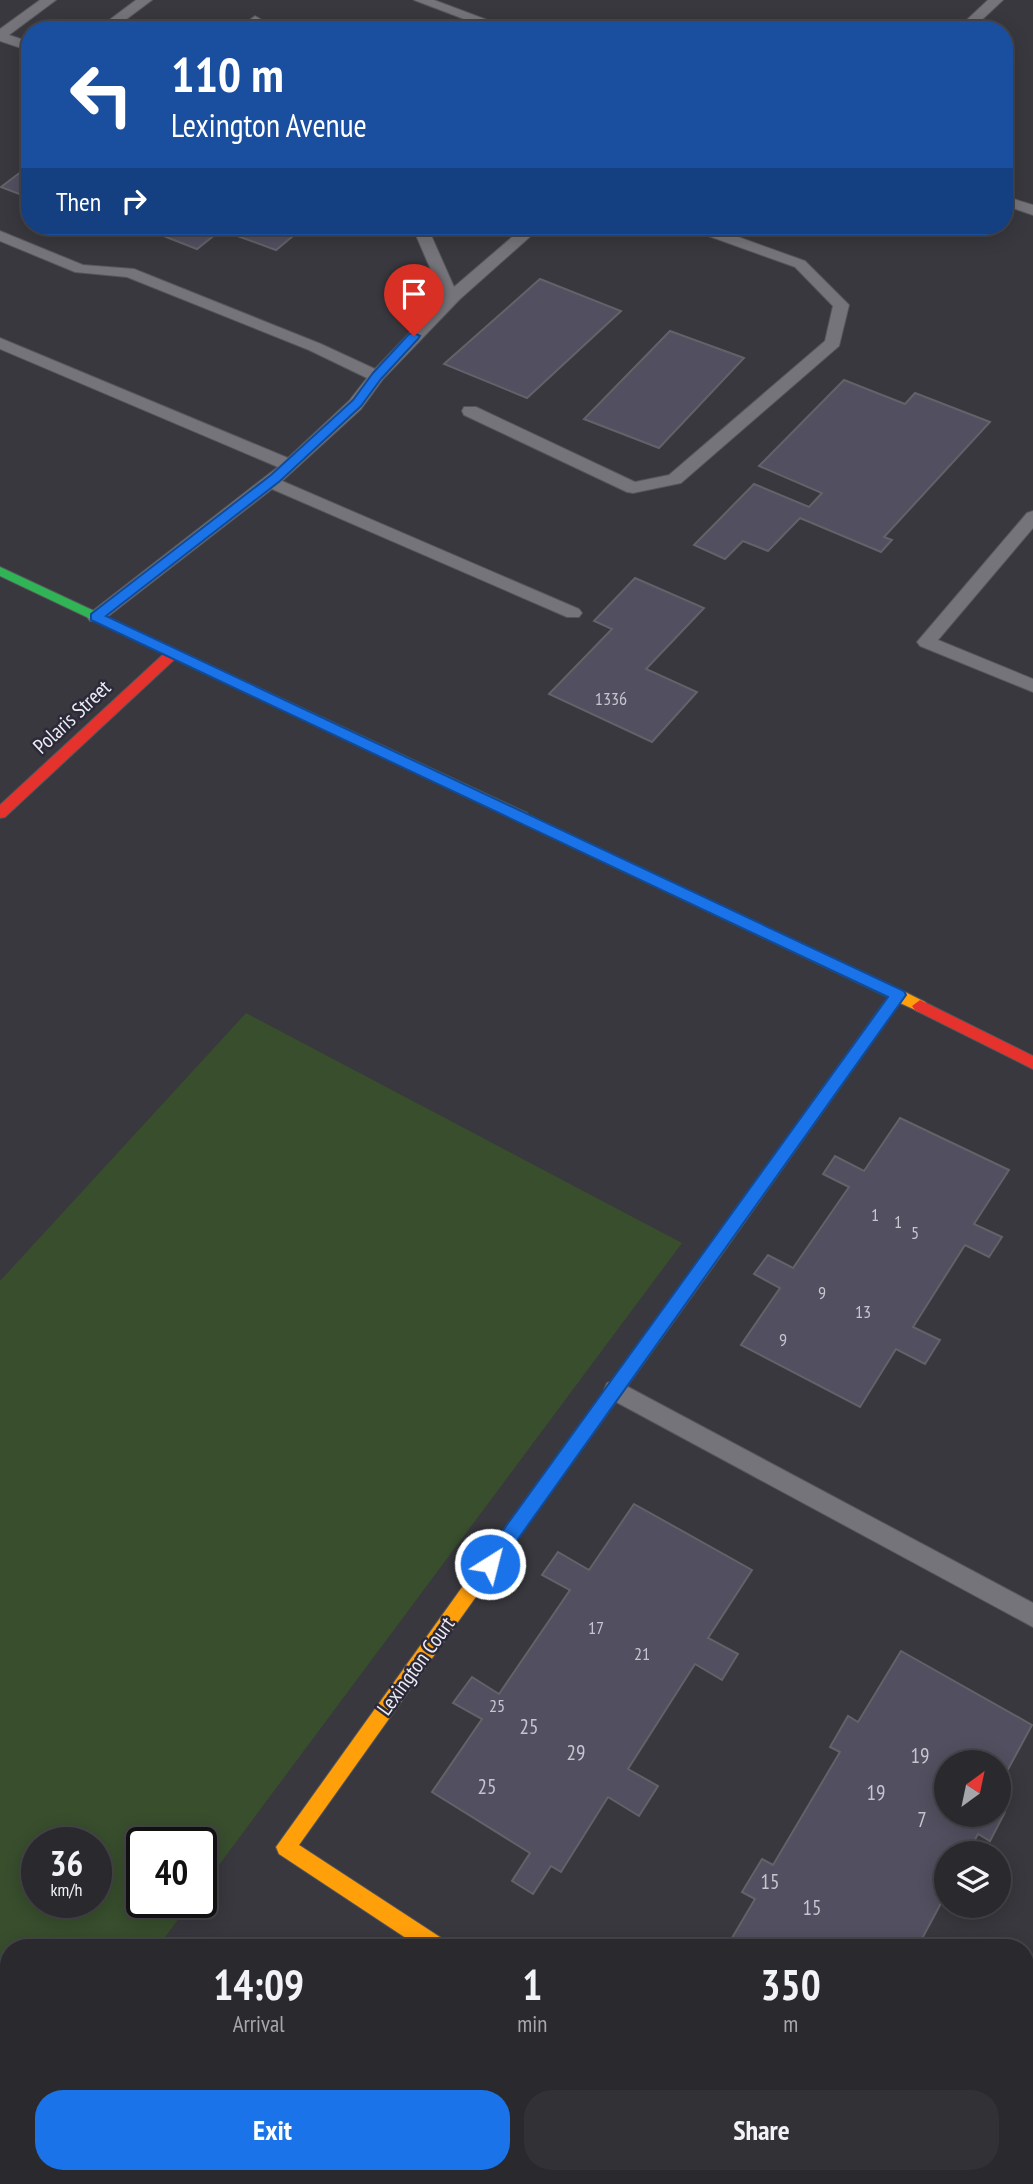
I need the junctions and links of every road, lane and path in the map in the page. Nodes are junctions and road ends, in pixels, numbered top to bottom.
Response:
1 (50, 0) edge
2 (145, 0) edge
3 (421, 0) edge
4 (996, 0) edge
5 (116, 21) edge
6 (482, 21) edge
7 (973, 21) edge
8 (21, 44) edge
9 (1013, 203) edge
10 (1033, 210) edge
11 (423, 235) edge
12 (522, 235) edge
13 (719, 235) edge
14 (0, 236) edge
15 (450, 297) junction
16 (0, 343) edge
17 (377, 376) junction
18 (470, 411) dead end
19 (289, 465) junction
20 (270, 482) junction
21 (1033, 517) edge
22 (0, 571) edge
23 (573, 613) dead end
24 (96, 617) junction
25 (173, 653) junction
26 (1033, 686) edge
27 (0, 813) edge
28 (898, 995) junction
29 (1033, 1063) edge
30 (615, 1390) junction
31 (1033, 1616) edge
32 (425, 1939) edge

1 - 8 lane
2 - 5 lane
3 - 6 lane
4 - 7 lane
9 - 10 lane
11 - 15 lane
12 - 15 lane
13 - 18 lane
14 - 17 lane
15 - 17 lane
16 - 19 lane
17 - 19 lane
19 - 20 lane
20 - 23 lane
20 - 24 lane
21 - 26 lane
22 - 24 street
24 - 25 street
25 - 27 street, Polaris Street
25 - 28 street
28 - 29 street
28 - 30 street, Lexington Court
30 - 31 lane
30 - 32 street, Lexington Court

